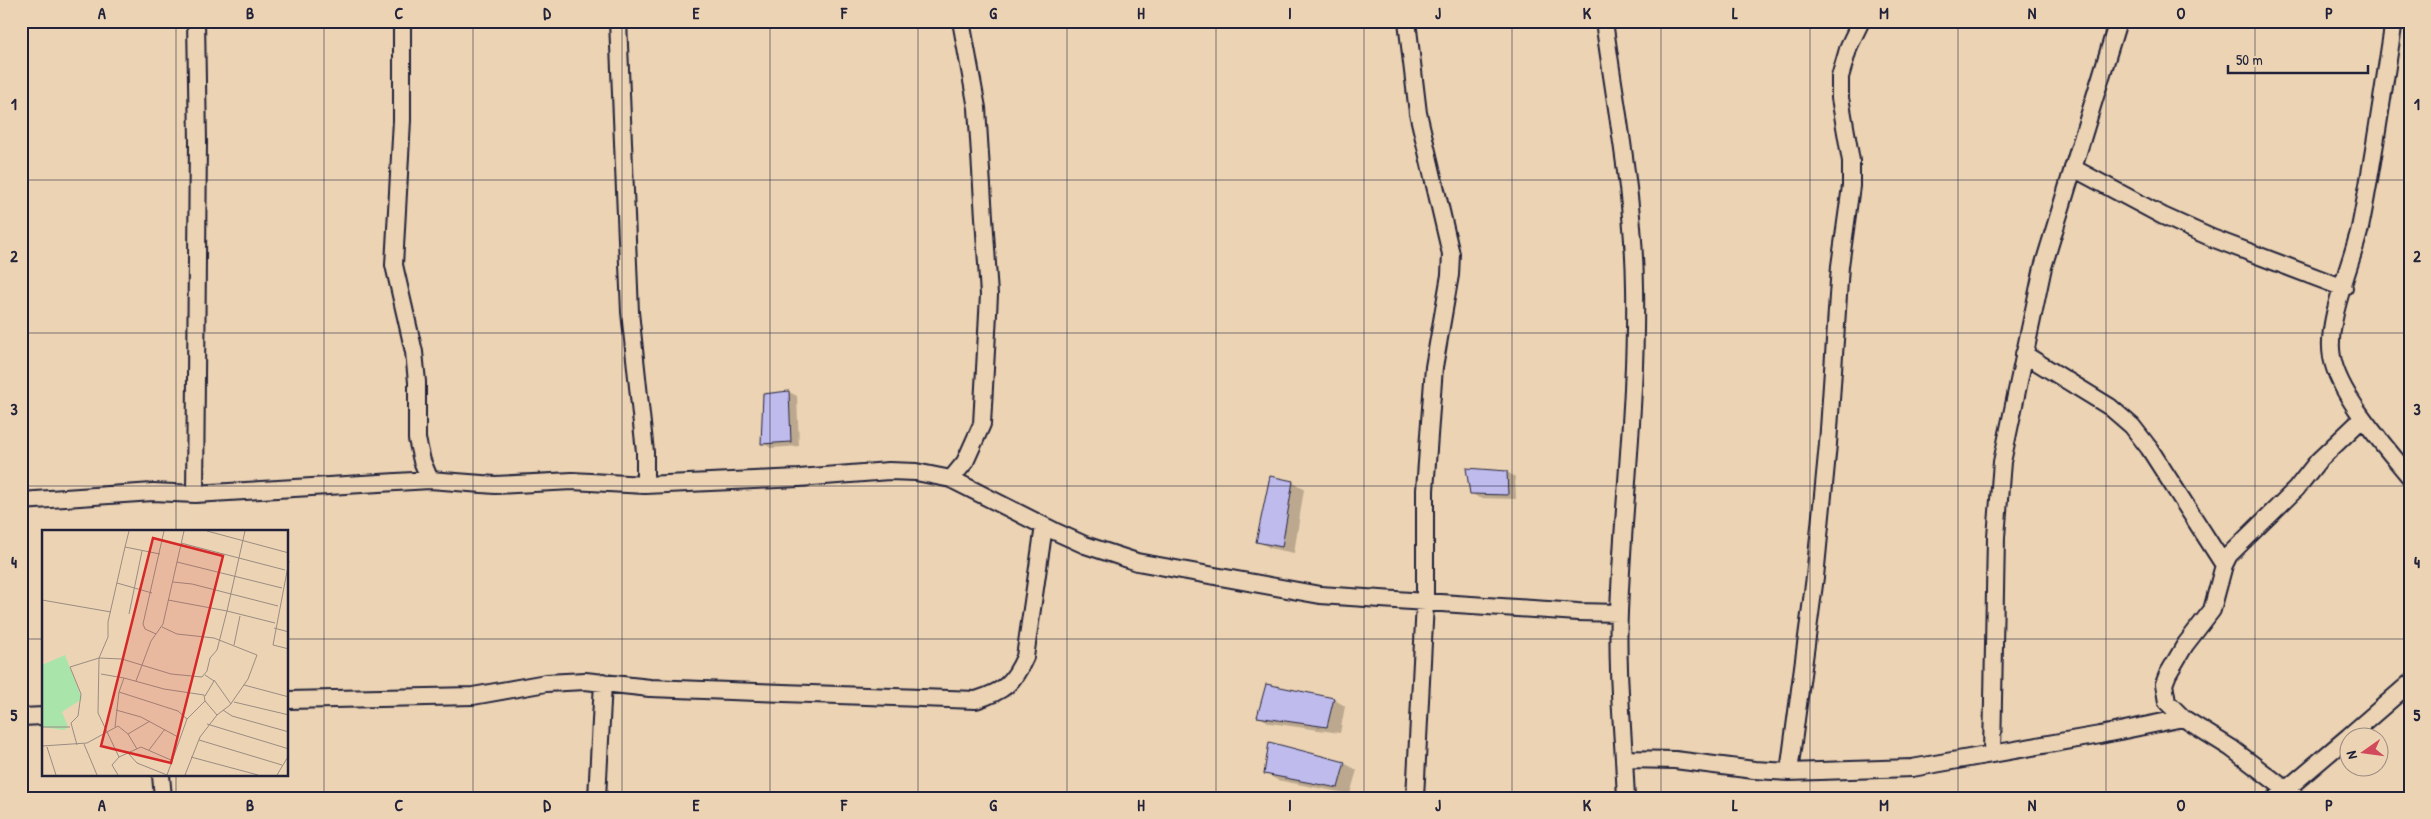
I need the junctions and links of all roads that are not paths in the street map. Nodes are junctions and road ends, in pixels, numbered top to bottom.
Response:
1 (196, 21) edge
2 (402, 21) edge
3 (618, 21) edge
4 (962, 21) edge
5 (1406, 21) edge
6 (1604, 21) edge
7 (1861, 21) edge
8 (2118, 21) edge
9 (2394, 21) edge
10 (2073, 168) junction
11 (2344, 288) junction
12 (2024, 354) junction
13 (2364, 418) junction
14 (2410, 477) edge
15 (430, 480) junction
16 (951, 480) junction
17 (645, 485) junction
18 (194, 494) junction
19 (21, 501) edge
20 (1044, 526) junction
21 (2224, 565) junction
22 (1425, 603) junction
23 (1619, 613) junction
24 (603, 682) junction
25 (2410, 684) edge
26 (289, 700) edge
27 (42, 716) edge
28 (21, 717) edge
29 (2183, 718) junction
30 (2362, 726) edge
31 (2338, 747) edge
32 (1992, 754) junction
33 (1624, 759) junction
34 (1789, 772) junction
35 (161, 776) edge
36 (2287, 795) edge
37 (163, 798) edge
38 (597, 798) edge
39 (1415, 798) edge
40 (1626, 798) edge

1 - 18 street
2 - 15 street
3 - 17 street
4 - 16 street
5 - 22 street
6 - 23 street
7 - 34 street
8 - 10 street
9 - 11 street
10 - 11 street
10 - 12 street
11 - 13 street
12 - 21 street
12 - 32 street
13 - 14 street
13 - 21 street
15 - 17 street
15 - 18 street
16 - 17 street
16 - 20 street
18 - 19 street
20 - 22 street
20 - 24 street
21 - 29 street
22 - 23 street
22 - 39 street
23 - 33 street
24 - 26 street
24 - 38 street
25 - 30 street
27 - 28 street
29 - 32 street
29 - 36 street
31 - 36 street
32 - 34 street
33 - 34 street
33 - 40 street
35 - 37 street

